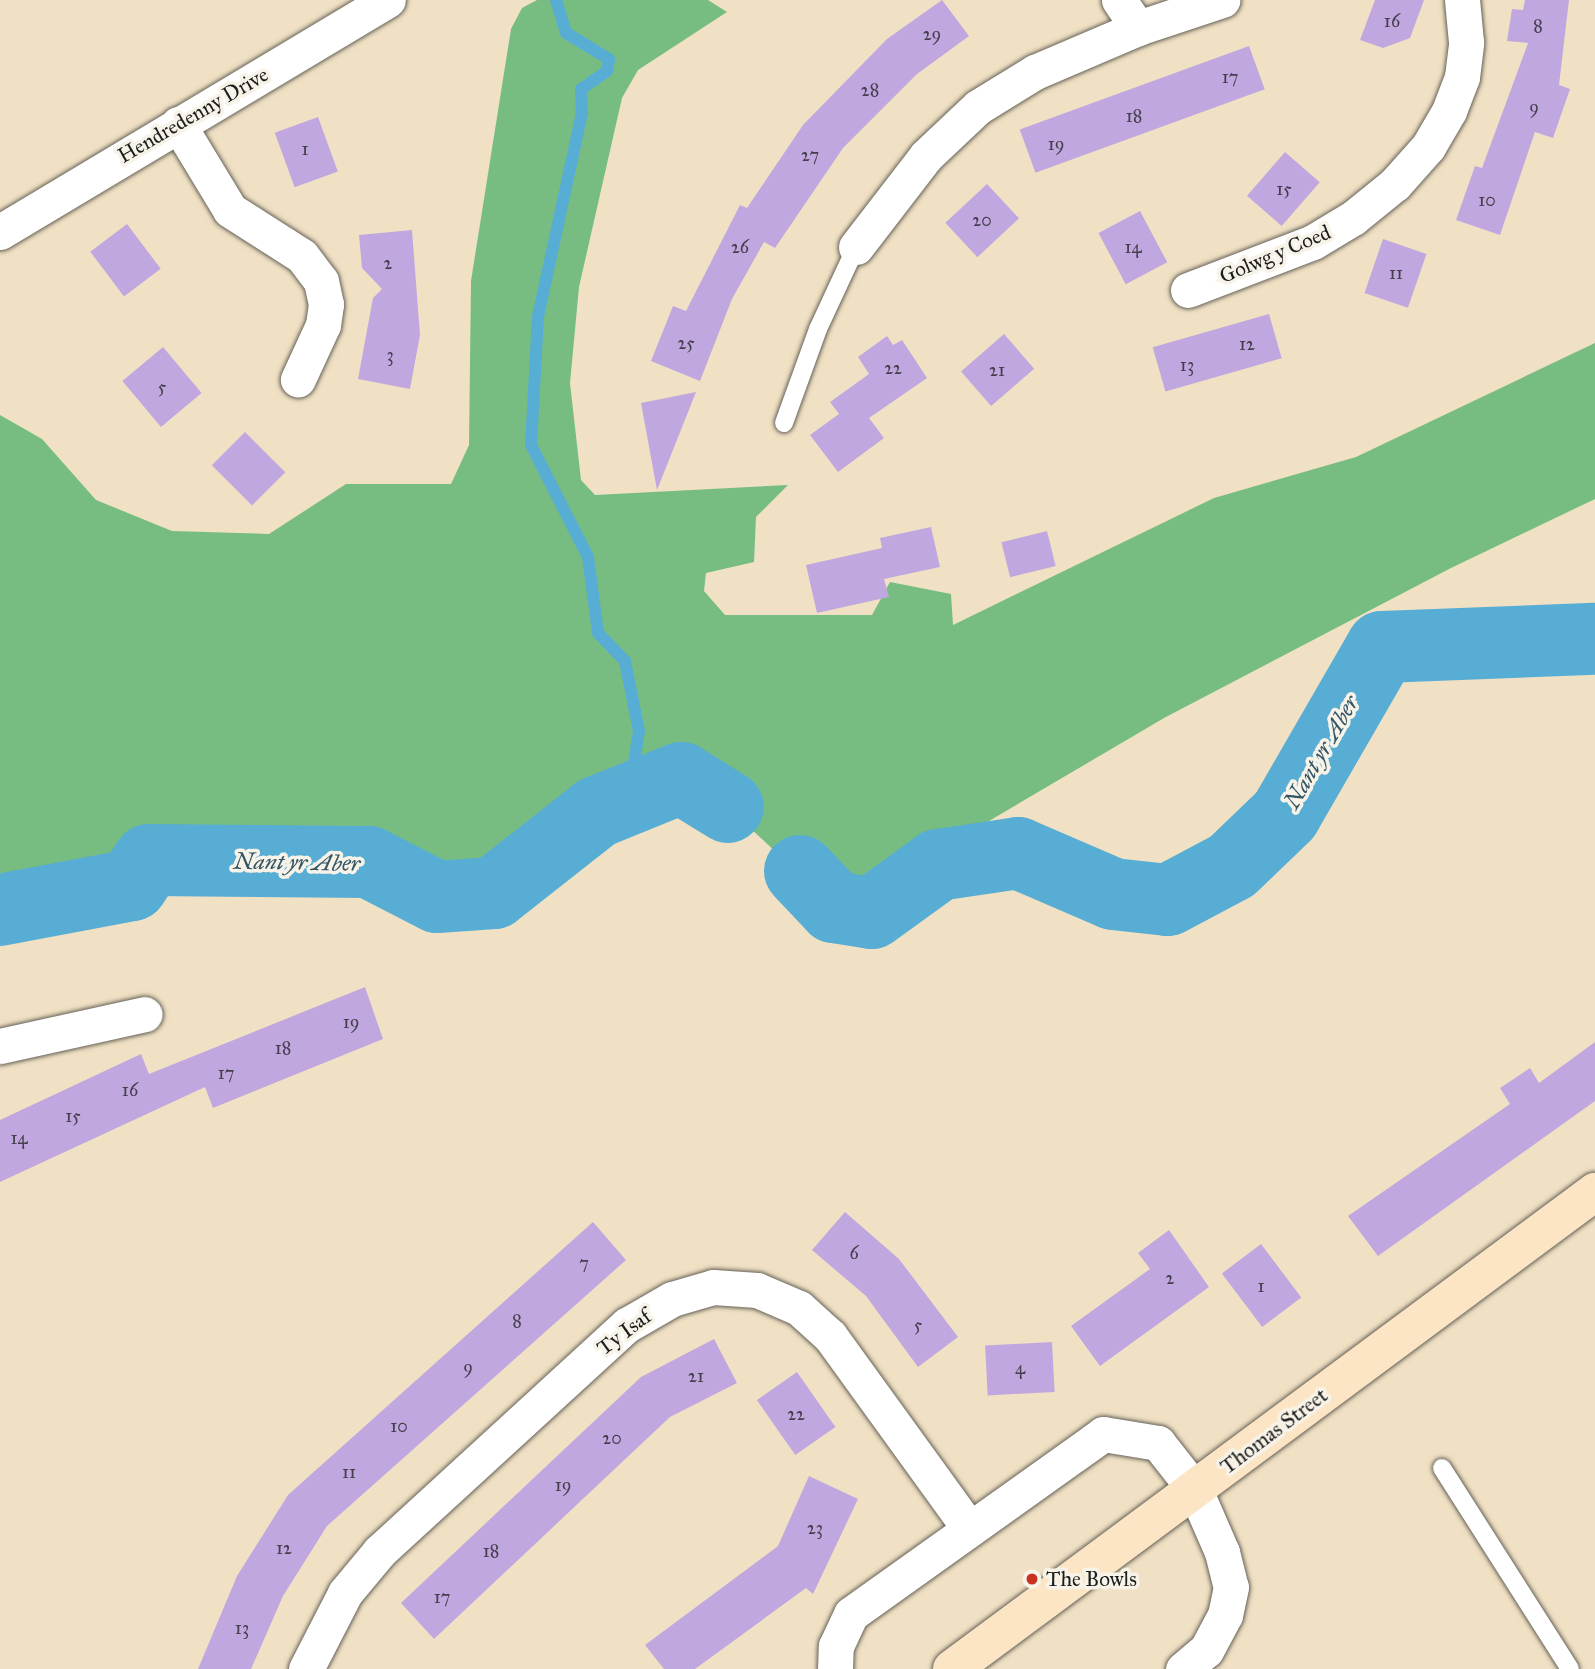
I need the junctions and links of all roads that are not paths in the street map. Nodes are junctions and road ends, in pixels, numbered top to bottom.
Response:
1 (388, 0) edge
2 (1222, 0) edge
3 (1462, 0) edge
4 (1128, 14) edge
5 (177, 124) junction
6 (0, 232) edge
7 (856, 247) joint
8 (1188, 290) dead end
9 (298, 379) dead end
10 (784, 422) dead end
11 (145, 1014) dead end
12 (0, 1046) edge
13 (1595, 1192) edge
14 (1442, 1468) dead end
15 (1195, 1490) junction
16 (969, 1528) junction
17 (306, 1669) edge
18 (835, 1669) edge
19 (952, 1669) edge
20 (1182, 1669) edge
21 (1570, 1669) edge

1 - 5 street, Hendredenny Drive
2 - 4 street
3 - 8 street, Golwg y Coed
4 - 7 street
5 - 6 street, Hendredenny Drive
5 - 9 street
7 - 10 lane
11 - 12 street
13 - 15 main road, Thomas Street
14 - 21 lane
15 - 16 street
15 - 19 main road, Thomas Street
15 - 20 street
16 - 17 street, Ty Isaf
16 - 18 street

